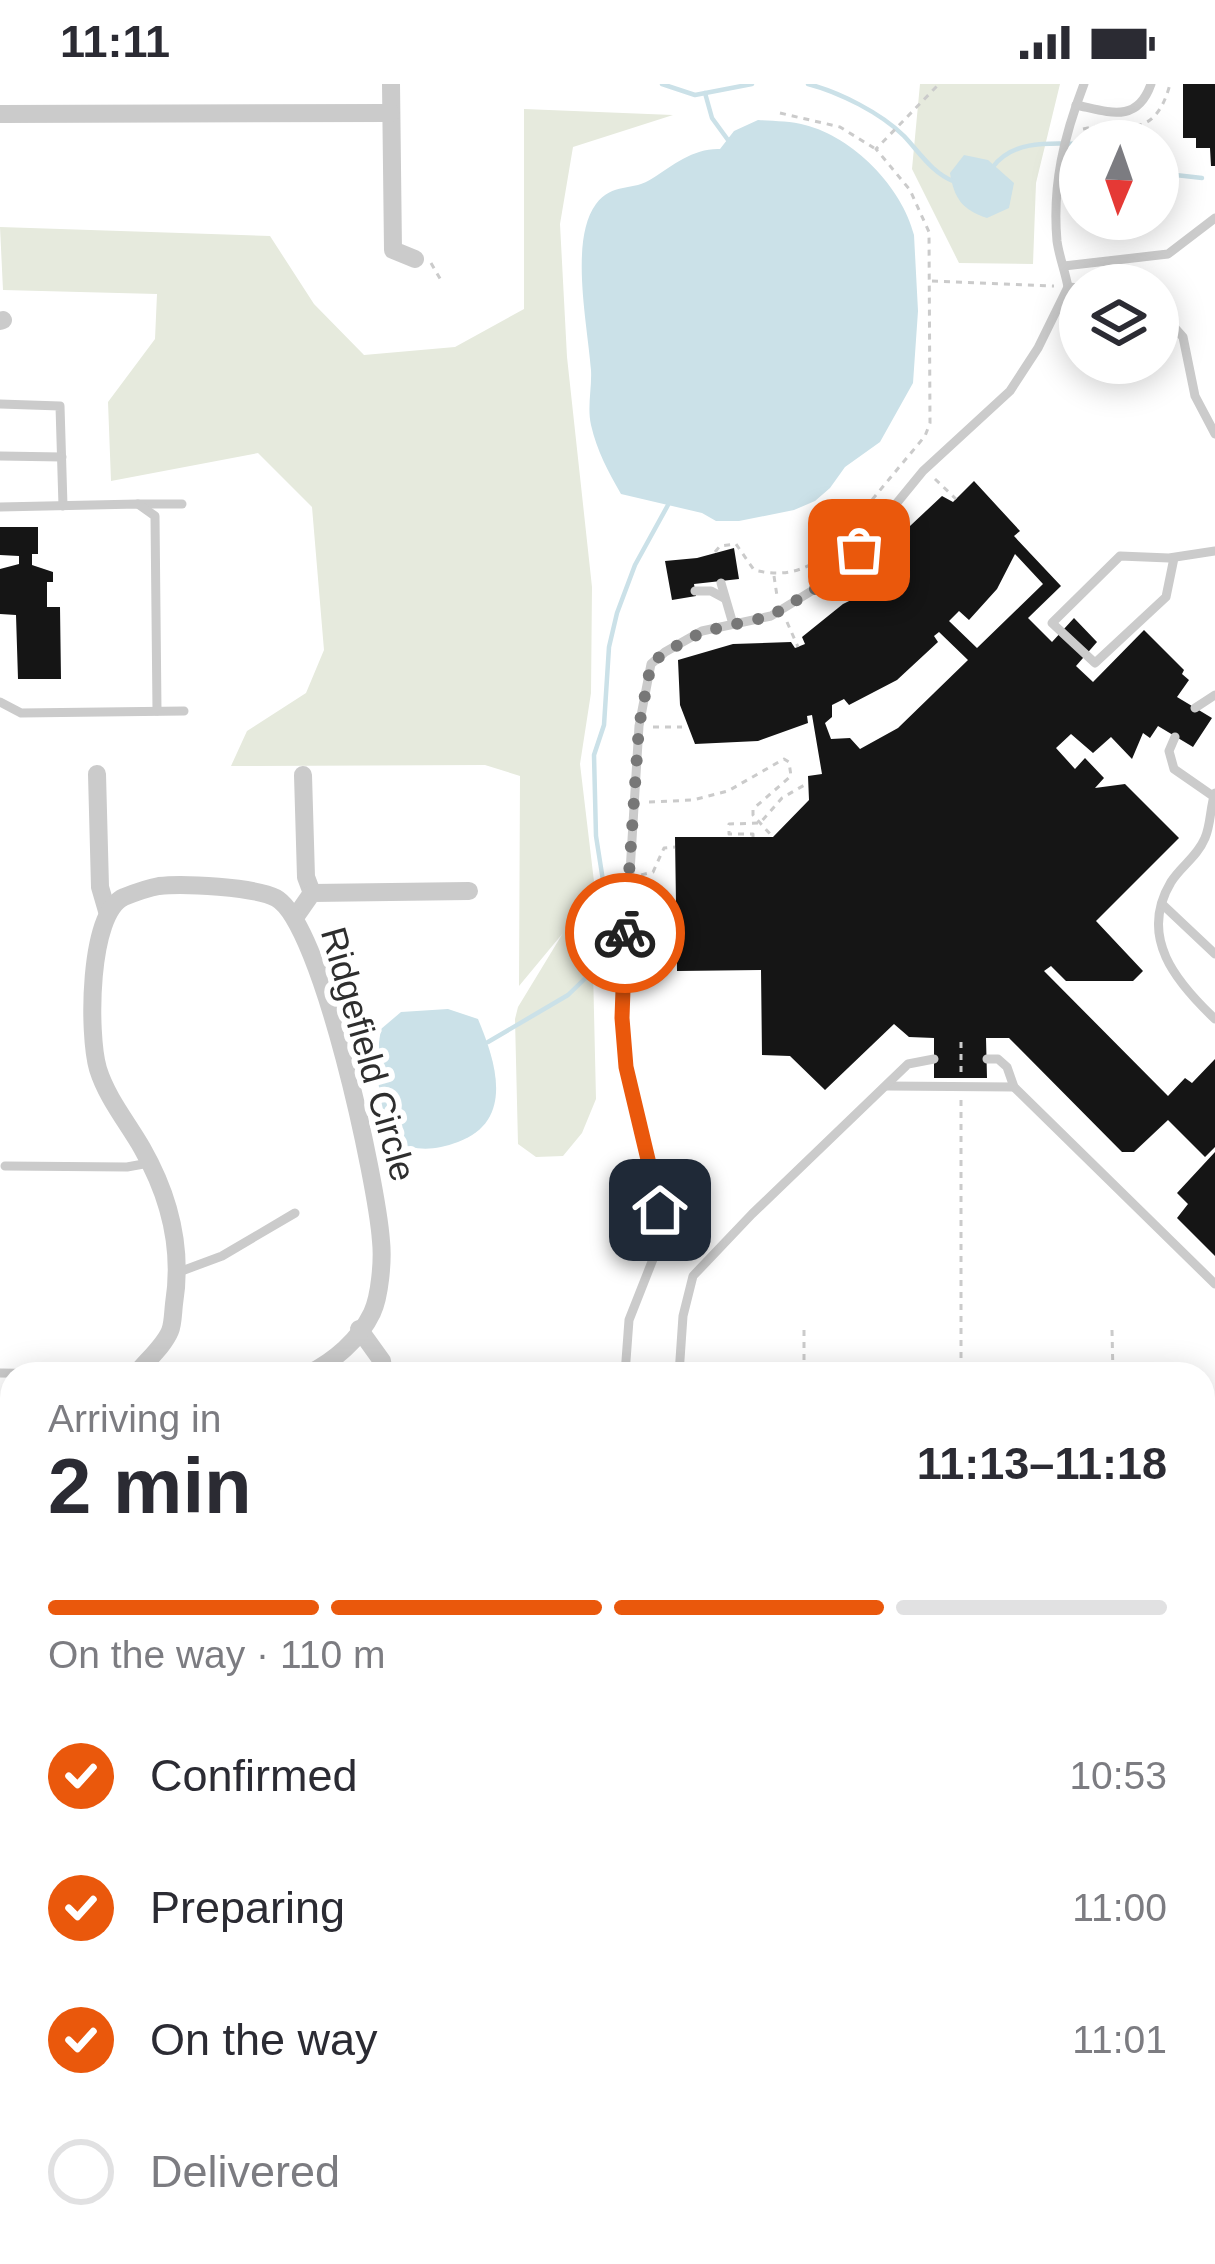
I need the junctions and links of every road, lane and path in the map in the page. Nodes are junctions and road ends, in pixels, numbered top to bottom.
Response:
1 (391, 84) edge
2 (939, 84) edge
3 (1084, 84) edge
4 (1151, 84) edge
5 (1076, 105) junction
6 (780, 112) dead end
7 (391, 113) junction
8 (0, 114) edge
9 (878, 147) junction
10 (1215, 218) edge
11 (393, 250) junction
12 (422, 257) joint
13 (371, 259) dead end
14 (1063, 264) edge
15 (1081, 264) edge
16 (932, 281) junction
17 (442, 282) dead end
18 (1059, 286) edge
19 (1059, 312) edge
20 (1179, 333) edge
21 (0, 404) edge
22 (1215, 434) edge
23 (0, 456) edge
24 (62, 457) junction
25 (925, 469) junction
26 (956, 499) dead end
27 (138, 504) junction
28 (182, 504) dead end
29 (0, 506) edge
30 (63, 506) junction
31 (1215, 551) edge
32 (715, 552) dead end
33 (1174, 557) junction
34 (721, 583) dead end
35 (699, 589) dead end
36 (725, 598) junction
37 (733, 625) junction
38 (1215, 694) edge
39 (0, 702) edge
40 (1195, 708) dead end
41 (158, 711) junction
42 (184, 711) dead end
43 (639, 726) junction
44 (682, 727) dead end
45 (1175, 737) dead end
46 (97, 774) dead end
47 (303, 775) dead end
48 (808, 783) dead end
49 (1214, 794) edge
50 (635, 801) junction
51 (760, 823) junction
52 (771, 835) dead end
53 (753, 837) dead end
54 (675, 847) dead end
55 (627, 875) junction
56 (469, 891) dead end
57 (312, 892) junction
58 (1162, 904) junction
59 (106, 911) junction
60 (296, 916) junction
61 (1215, 955) edge
62 (1215, 1019) edge
63 (961, 1038) dead end
64 (934, 1059) dead end
65 (986, 1059) dead end
66 (887, 1086) junction
67 (961, 1086) junction
68 (1014, 1087) junction
69 (149, 1163) junction
70 (5, 1166) dead end
71 (295, 1214) dead end
72 (179, 1272) junction
73 (1215, 1284) edge
74 (359, 1330) junction
75 (803, 1330) dead end
76 (1112, 1330) dead end
77 (146, 1362) edge
78 (332, 1362) edge
79 (382, 1362) edge
80 (626, 1362) edge
81 (680, 1362) edge
82 (804, 1362) edge
83 (961, 1362) edge
84 (1113, 1362) edge

1 - 7 street
2 - 9 path
3 - 5 lane
4 - 5 lane
5 - 14 lane
6 - 9 path
7 - 8 street
7 - 11 street
9 - 16 path
10 - 15 lane
11 - 12 street
11 - 13 street
12 - 17 path
16 - 18 path
16 - 32 path
19 - 25 lane
20 - 22 lane
21 - 24 lane
23 - 24 lane
24 - 30 lane
25 - 26 path
25 - 37 lane
27 - 28 lane
27 - 30 lane
27 - 41 lane
29 - 30 lane
31 - 33 lane
33 - 33 lane
34 - 36 lane
35 - 36 lane
36 - 37 lane
37 - 43 lane
38 - 40 lane
39 - 41 lane
41 - 42 lane
43 - 44 path
43 - 50 lane
45 - 49 lane
46 - 59 street
47 - 57 street
48 - 51 path
49 - 58 lane
50 - 51 path
50 - 55 lane
51 - 52 path
51 - 53 path
54 - 55 path
55 - 80 lane
56 - 57 street
57 - 60 street
58 - 61 lane
58 - 62 lane
59 - 60 street, Ridgefield Circle
59 - 69 street
60 - 74 street, Ridgefield Circle
63 - 67 path
64 - 66 lane
65 - 68 lane
66 - 67 lane
66 - 81 lane
67 - 68 lane
67 - 83 path
68 - 73 lane
69 - 70 lane
69 - 72 street
71 - 72 lane
72 - 77 street
74 - 78 street, Ridgefield Circle
74 - 79 street
75 - 82 path
76 - 84 path

